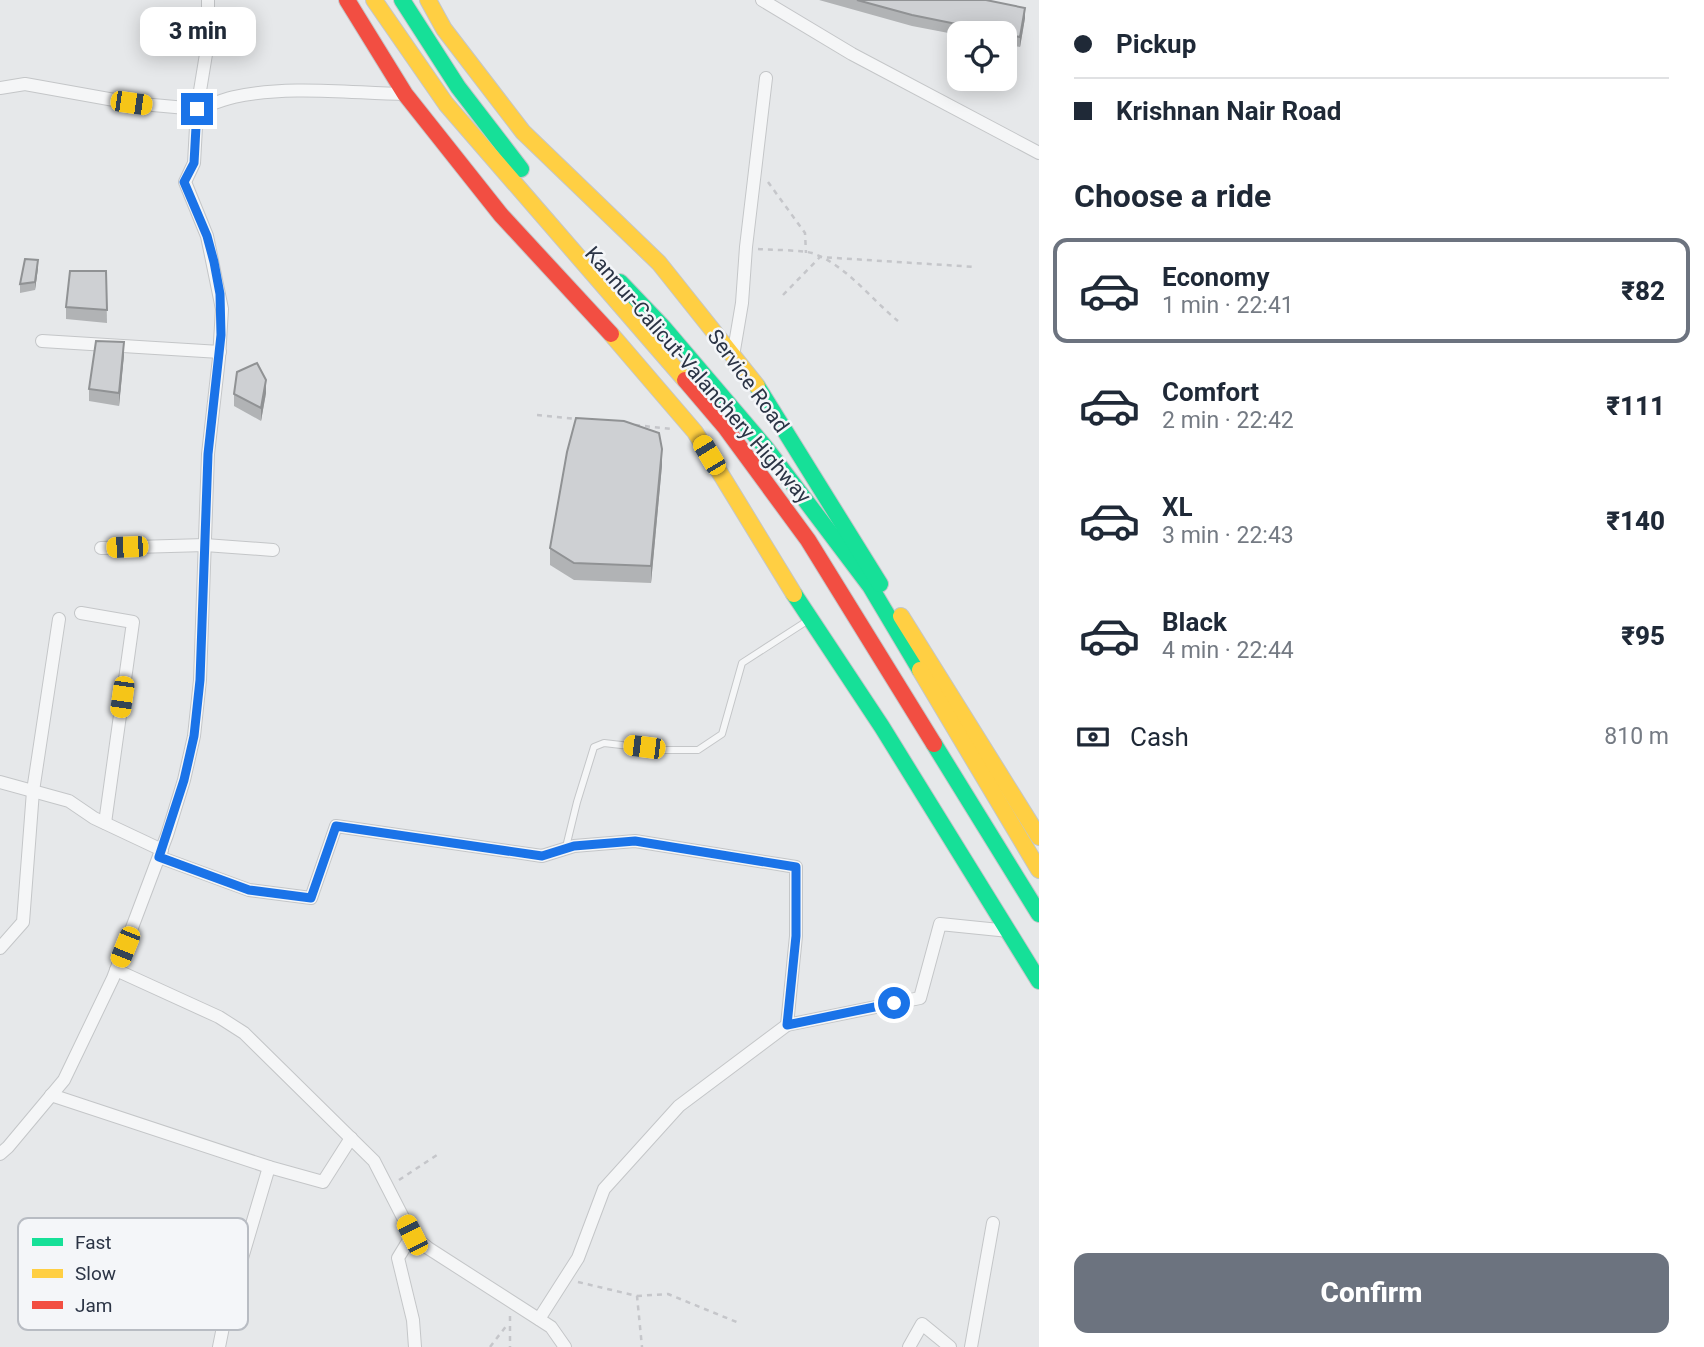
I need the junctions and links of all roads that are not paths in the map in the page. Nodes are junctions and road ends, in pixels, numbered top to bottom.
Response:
1 (208, 0) edge
2 (347, 0) edge
3 (374, 0) edge
4 (402, 0) edge
5 (428, 0) edge
6 (762, 0) edge
7 (766, 78) dead end
8 (0, 88) edge
9 (405, 94) junction
10 (197, 109) junction
11 (1039, 153) edge
12 (42, 341) dead end
13 (220, 352) junction
14 (733, 356) junction
15 (205, 545) junction
16 (101, 548) dead end
17 (273, 550) dead end
18 (81, 613) dead end
19 (60, 619) dead end
20 (809, 619) junction
21 (0, 782) edge
22 (33, 791) junction
23 (105, 823) junction
24 (1039, 837) edge
25 (566, 849) junction
26 (160, 853) junction
27 (1039, 870) edge
28 (1039, 914) edge
29 (1009, 932) junction
30 (0, 948) edge
31 (116, 970) junction
32 (1039, 981) edge
33 (787, 1025) junction
34 (51, 1095) junction
35 (351, 1138) junction
36 (0, 1154) edge
37 (269, 1167) junction
38 (993, 1223) dead end
39 (412, 1235) junction
40 (248, 1238) edge
41 (539, 1319) junction
42 (415, 1347) edge
43 (565, 1347) edge
44 (909, 1347) edge
45 (950, 1347) edge
46 (971, 1347) edge

1 - 10 street
2 - 9 main road
3 - 28 main road
4 - 27 main road, Kannur-Calicut-Valanchery Highway
5 - 14 main road, Service Road
6 - 11 street
7 - 14 street
8 - 10 street
9 - 10 street
9 - 20 main road
10 - 13 street
12 - 13 street
13 - 15 street
14 - 24 main road, Service Road
15 - 16 street
15 - 17 street
15 - 26 street
18 - 23 street
19 - 22 street
20 - 25 lane
20 - 29 main road
21 - 22 street
22 - 23 street
22 - 30 street
23 - 26 street
25 - 26 street
25 - 33 street
26 - 31 street
29 - 32 main road
29 - 33 street
31 - 34 street
31 - 35 street
33 - 41 street
34 - 36 street
34 - 37 street
35 - 37 street
35 - 39 street
37 - 40 street
38 - 46 street
39 - 41 street
39 - 42 street
41 - 43 street
44 - 45 street

